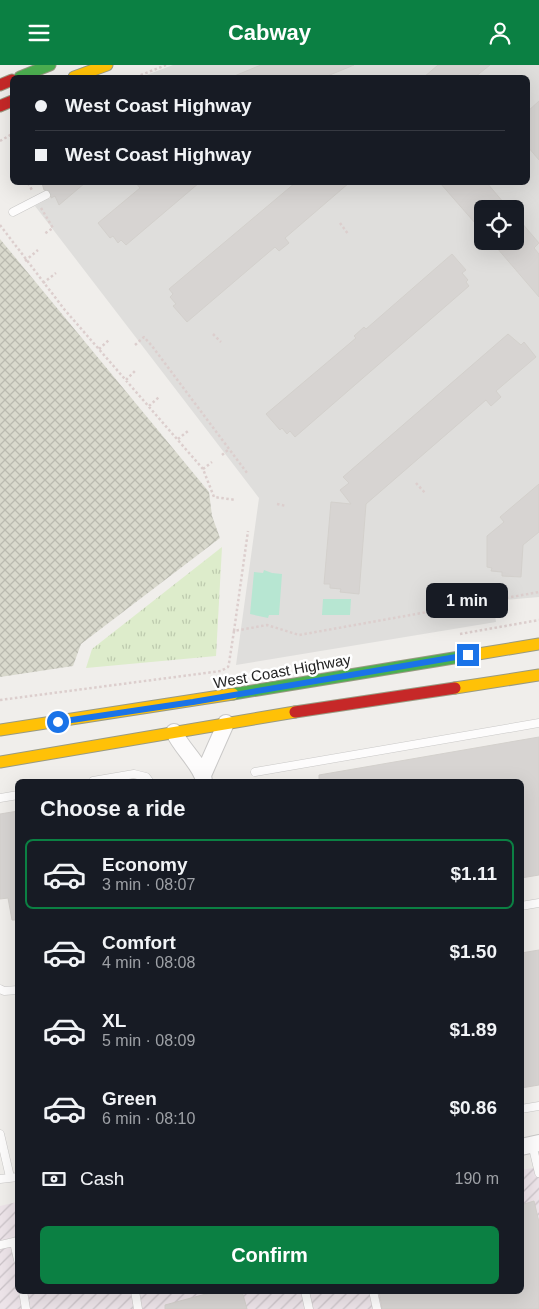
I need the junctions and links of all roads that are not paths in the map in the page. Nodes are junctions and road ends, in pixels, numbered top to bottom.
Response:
1 (50, 65) edge
2 (100, 66) edge
3 (36, 68) edge
4 (24, 75) edge
5 (79, 75) edge
6 (46, 195) dead end
7 (13, 213) dead end
8 (539, 644) edge
9 (524, 646) junction
10 (535, 675) edge
11 (226, 723) junction
12 (539, 723) edge
13 (0, 730) edge
14 (174, 732) junction
15 (0, 762) edge
16 (256, 772) dead end
17 (204, 778) edge
18 (105, 779) edge
19 (148, 779) edge
20 (15, 796) edge
21 (0, 798) edge
22 (539, 903) edge
23 (524, 906) edge
24 (0, 989) edge
25 (15, 990) edge
26 (539, 1106) edge
27 (524, 1108) edge
28 (0, 1134) edge
29 (531, 1145) edge
30 (539, 1173) edge
31 (14, 1177) edge
32 (0, 1179) edge
33 (15, 1241) edge
34 (0, 1245) edge
35 (24, 1294) edge
36 (136, 1294) edge
37 (306, 1294) edge
38 (374, 1294) edge
39 (26, 1309) edge
40 (138, 1309) edge
41 (309, 1309) edge
42 (377, 1309) edge

1 - 3 main road
2 - 5 main road
3 - 4 main road
6 - 7 lane
8 - 9 main road, West Coast Highway
9 - 10 main road
9 - 13 main road, West Coast Highway
10 - 11 main road
11 - 14 main road
11 - 17 street
12 - 16 lane
14 - 15 main road
14 - 17 street
18 - 19 lane
20 - 21 lane
22 - 23 lane
24 - 25 lane
26 - 27 lane
28 - 31 lane
29 - 30 lane
31 - 32 lane
33 - 34 lane
35 - 39 lane
36 - 40 lane
37 - 41 lane
38 - 42 lane

